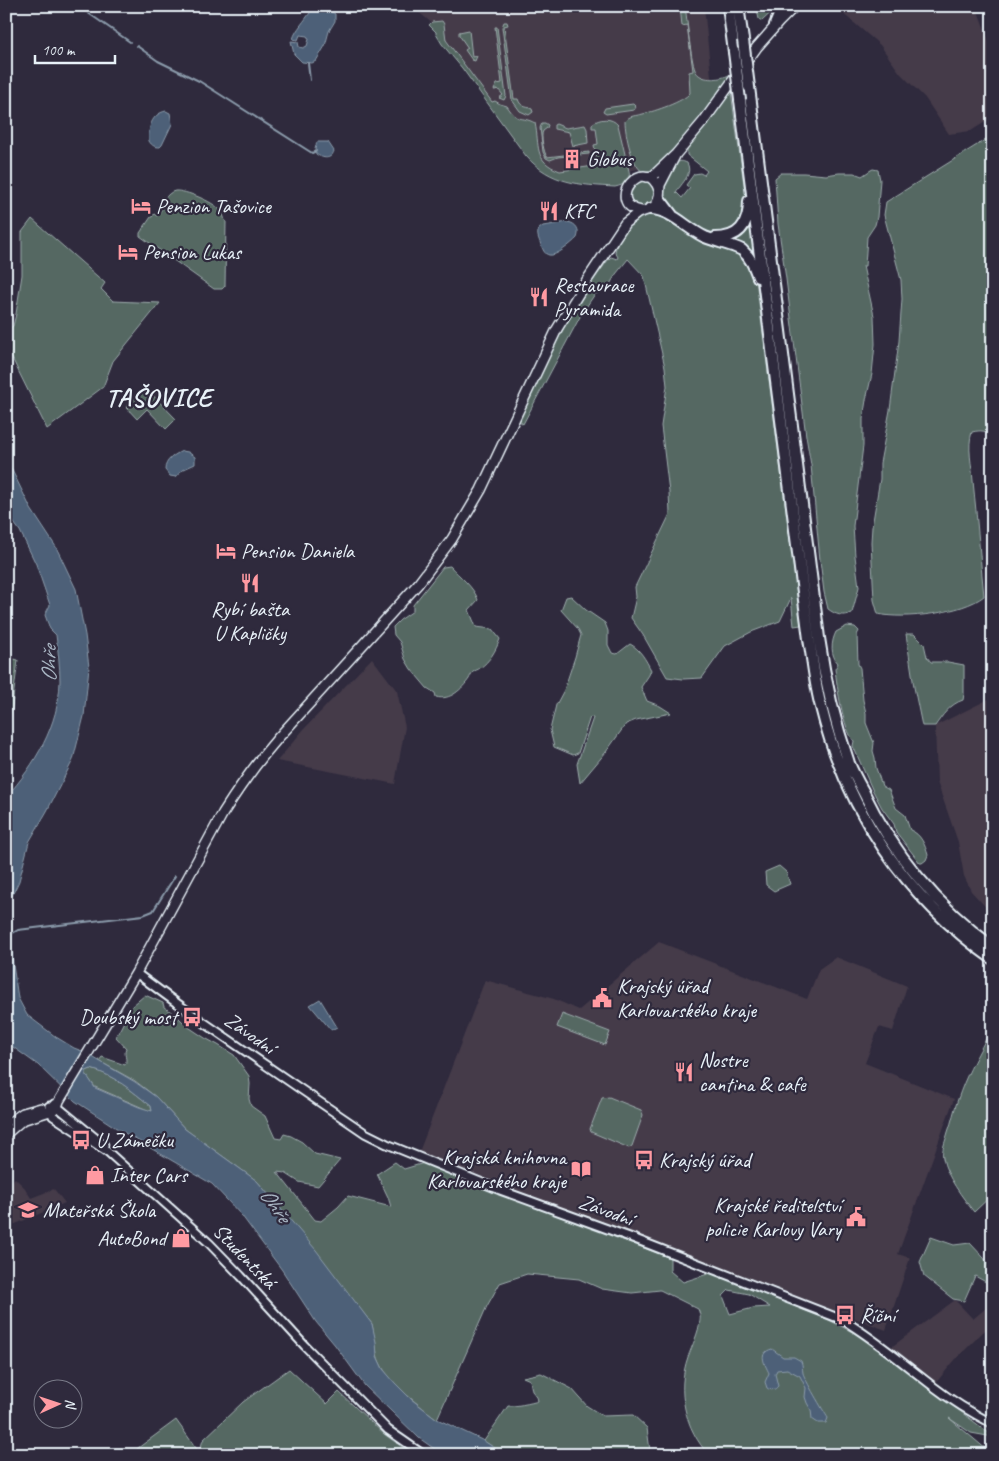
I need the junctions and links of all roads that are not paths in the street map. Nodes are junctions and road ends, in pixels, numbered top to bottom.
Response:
1 (728, 6) edge
2 (738, 6) edge
3 (788, 6) edge
4 (794, 6) edge
5 (775, 25) junction
6 (747, 153) junction
7 (676, 154) junction
8 (646, 177) junction
9 (659, 194) junction
10 (628, 203) junction
11 (646, 210) junction
12 (673, 216) junction
13 (625, 223) junction
14 (706, 237) junction
15 (766, 302) junction
16 (811, 612) junction
17 (814, 639) junction
18 (993, 947) edge
19 (993, 959) edge
20 (136, 974) junction
21 (55, 1106) junction
22 (20, 1118) junction
23 (6, 1126) edge
24 (6, 1134) edge
25 (993, 1424) edge
26 (424, 1455) edge

1 - 6 highway, bridge
2 - 16 highway, bridge
3 - 5 highway
4 - 5 main road
5 - 7 main road
6 - 14 highway
6 - 15 highway
7 - 8 main road
7 - 9 main road
8 - 9 main road
8 - 10 main road
9 - 11 main road
9 - 12 highway
10 - 11 main road
10 - 13 main road
11 - 12 highway
11 - 13 main road
12 - 14 highway
13 - 20 main road
14 - 15 highway
15 - 16 highway
16 - 17 highway
17 - 18 highway
17 - 19 highway
20 - 21 main road
20 - 25 street, Závodní
21 - 22 main road
21 - 22 main road
21 - 26 street, Studentská
22 - 23 main road
22 - 24 main road

